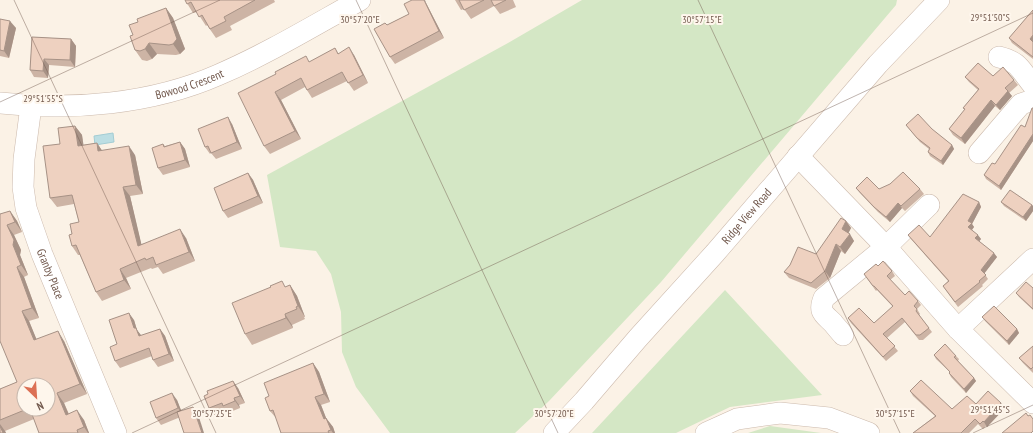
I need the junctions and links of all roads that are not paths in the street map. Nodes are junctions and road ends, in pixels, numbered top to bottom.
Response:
1 (360, 0) edge
2 (939, 0) edge
3 (999, 57) dead end
4 (1033, 85) edge
5 (1033, 100) edge
6 (0, 103) edge
7 (31, 106) junction
8 (979, 153) dead end
9 (798, 156) junction
10 (929, 205) dead end
11 (886, 247) junction
12 (1033, 259) edge
13 (958, 329) junction
14 (843, 335) dead end
15 (1033, 403) edge
16 (116, 433) edge
17 (554, 433) edge
18 (706, 433) edge
19 (869, 433) edge

1 - 7 street, Bowood Crescent
2 - 9 street, Ridge View Road
3 - 4 street
5 - 8 street
6 - 7 street, Bowood Crescent
7 - 16 street, Granby Place
9 - 11 street
9 - 17 street, Ridge View Road
10 - 11 street
11 - 13 street
11 - 14 street
12 - 13 street
13 - 15 street
18 - 19 street

